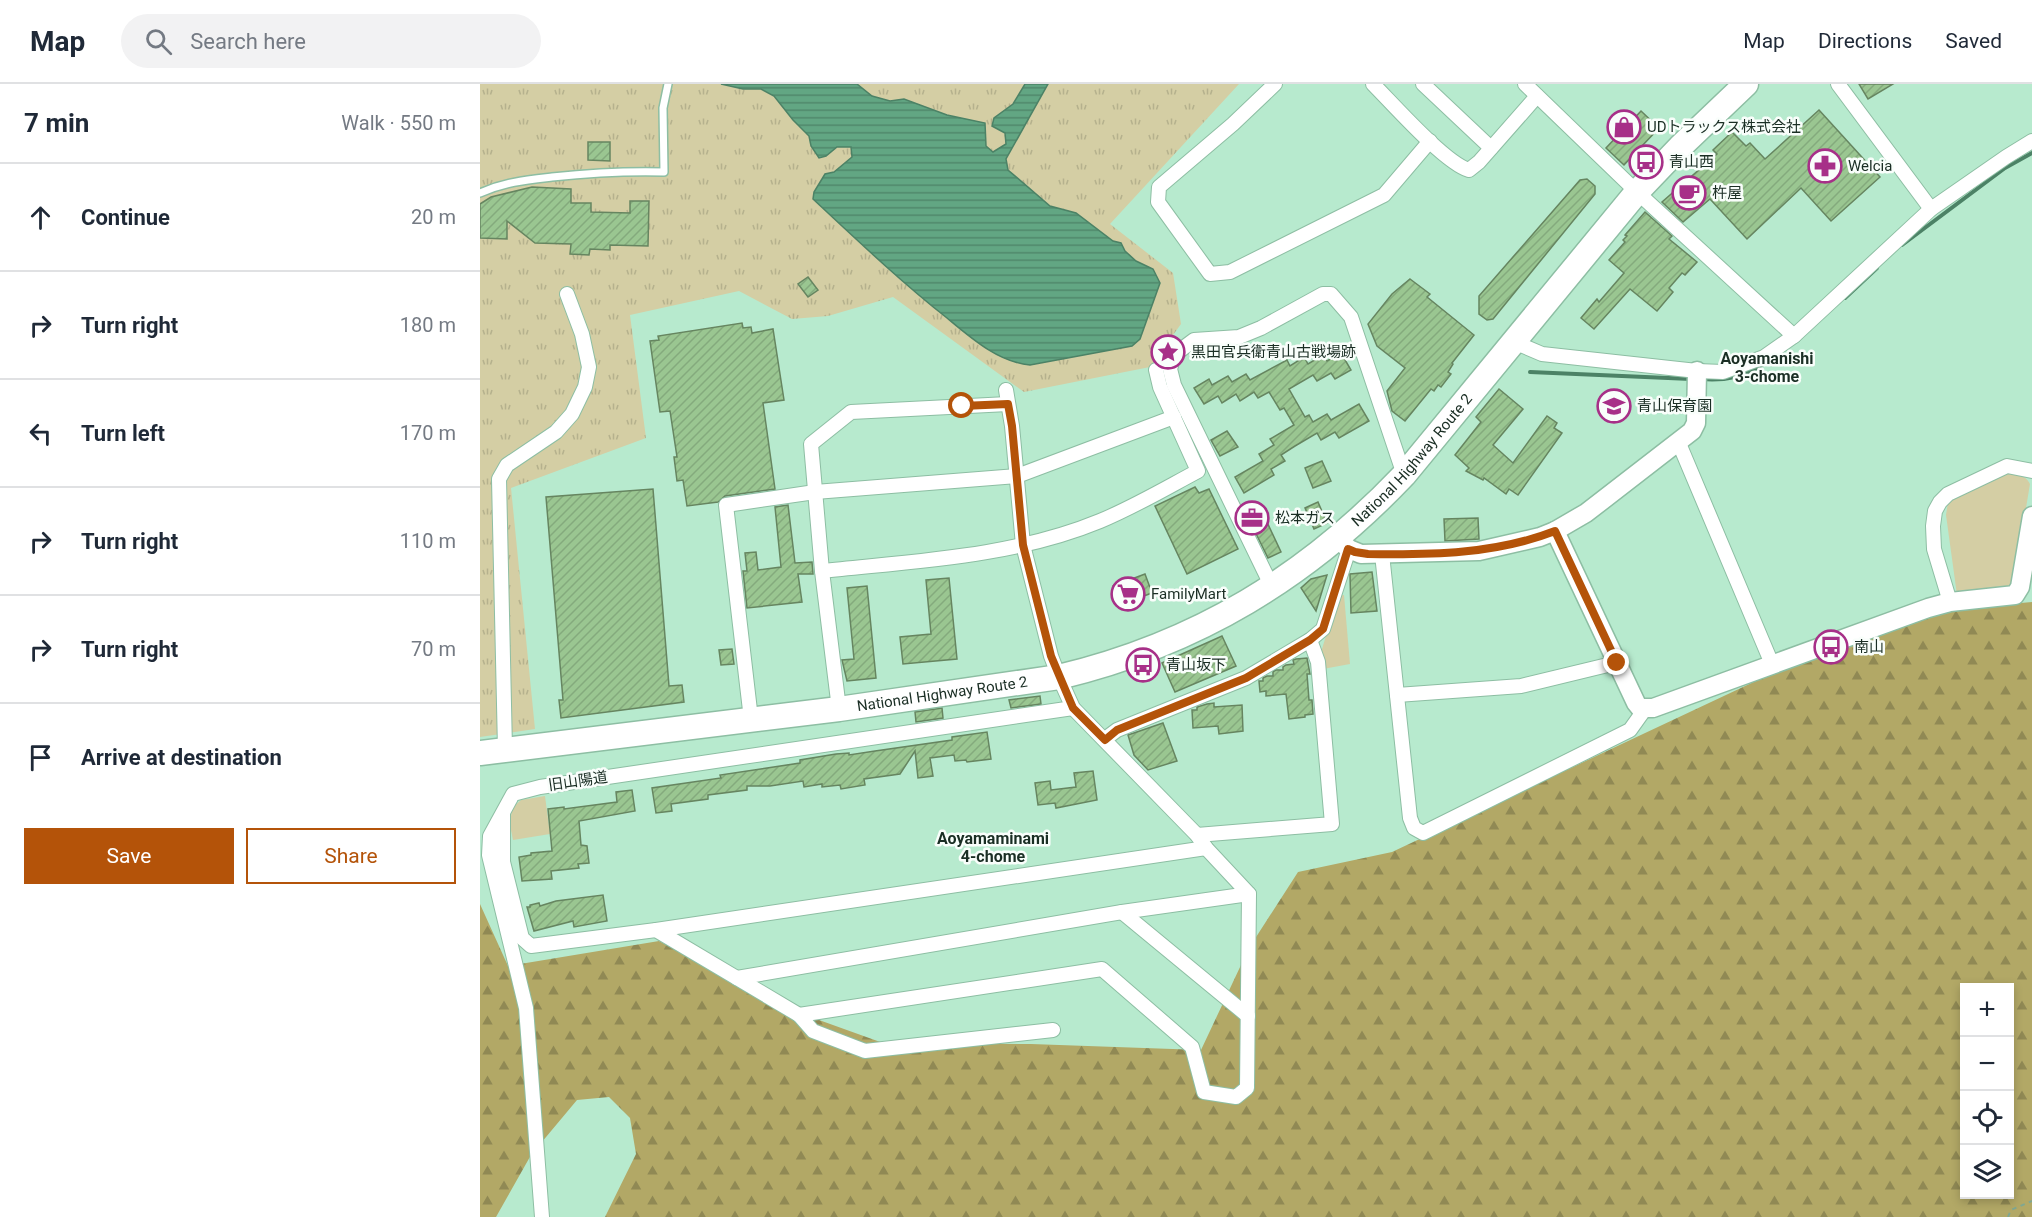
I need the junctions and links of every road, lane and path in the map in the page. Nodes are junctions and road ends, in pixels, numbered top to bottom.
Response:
1 (668, 84) edge
2 (1275, 84) edge
3 (1373, 84) edge
4 (1423, 84) edge
5 (1525, 84) edge
6 (1746, 84) edge
7 (1838, 84) edge
8 (1537, 96) junction
9 (1430, 141) junction
10 (2032, 141) edge
11 (1491, 148) junction
12 (1637, 192) junction
13 (480, 193) edge
14 (1931, 209) junction
15 (567, 294) dead end
16 (1794, 336) junction
17 (1514, 342) junction
18 (1156, 370) dead end
19 (1697, 371) junction
20 (1174, 417) junction
21 (1678, 441) junction
22 (2032, 471) edge
23 (1404, 475) junction
24 (1017, 476) junction
25 (815, 492) junction
26 (2032, 516) edge
27 (1555, 531) junction
28 (1343, 544) junction
29 (1023, 545) junction
30 (1382, 554) junction
31 (822, 571) junction
32 (1272, 587) junction
33 (2023, 594) edge
34 (1950, 602) junction
35 (1310, 640) junction
36 (1617, 663) junction
37 (1772, 664) junction
38 (1059, 677) junction
39 (1397, 694) junction
40 (1073, 708) junction
41 (839, 709) junction
42 (1645, 709) junction
43 (751, 719) junction
44 (1105, 740) junction
45 (505, 749) junction
46 (480, 753) edge
47 (503, 812) junction
48 (1197, 835) junction
49 (1206, 848) junction
50 (1249, 894) junction
51 (1122, 912) junction
52 (656, 930) junction
53 (737, 978) junction
54 (799, 1015) junction
55 (1248, 1016) junction
56 (1053, 1030) dead end
57 (2032, 1202) edge
58 (542, 1217) edge
59 (2008, 1217) edge

1 - 13 lane
2 - 9 street
3 - 9 street
4 - 11 street
5 - 8 street
6 - 12 highway, National Highway Route 2
7 - 14 street
8 - 11 street
8 - 12 street
9 - 11 street
10 - 14 street
12 - 16 street
12 - 17 highway, National Highway Route 2
14 - 16 street
15 - 45 street
16 - 19 street
17 - 19 street
17 - 23 highway, National Highway Route 2
18 - 20 street
19 - 21 street
20 - 24 street
20 - 29 street
21 - 27 street
21 - 37 street
22 - 34 street
23 - 28 highway, National Highway Route 2
23 - 32 street
24 - 25 street
24 - 25 street
24 - 29 street
25 - 31 street
25 - 43 street
26 - 33 street
27 - 30 street
27 - 36 street
28 - 30 street
28 - 32 highway, National Highway Route 2
28 - 35 street
29 - 31 street
29 - 38 street
30 - 39 street
31 - 41 street
32 - 38 highway, National Highway Route 2
33 - 34 street
34 - 37 street
35 - 44 street
35 - 48 street
36 - 39 street
36 - 42 street
37 - 42 street
38 - 40 street
38 - 41 highway, National Highway Route 2
39 - 42 street
40 - 44 street
40 - 47 street, 旧山陽道
41 - 43 highway, National Highway Route 2
43 - 45 highway, National Highway Route 2
44 - 48 street
45 - 46 highway, National Highway Route 2
47 - 52 street
47 - 58 street, 旧山陽道
48 - 49 street
49 - 50 street
49 - 52 street
50 - 51 street
50 - 55 street
51 - 53 street
51 - 55 street
52 - 53 street
53 - 54 street
54 - 55 street
54 - 56 street
57 - 59 path

